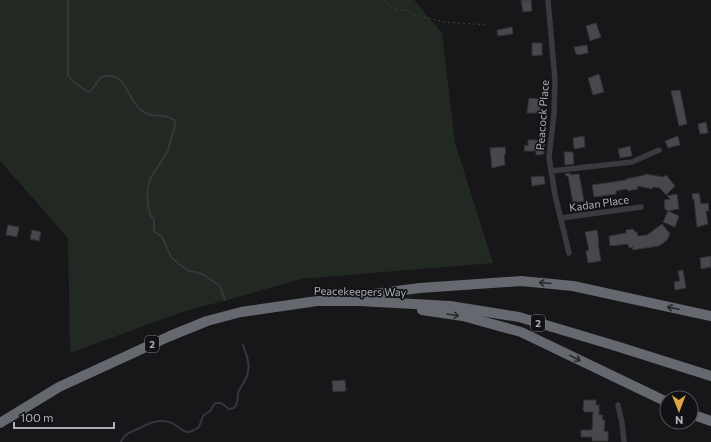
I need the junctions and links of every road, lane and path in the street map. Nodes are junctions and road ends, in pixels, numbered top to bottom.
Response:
1 (382, 0) edge
2 (548, 0) edge
3 (488, 25) dead end
4 (659, 150) dead end
5 (551, 171) junction
6 (641, 207) dead end
7 (560, 218) junction
8 (568, 253) dead end
9 (317, 301) junction
10 (359, 301) junction
11 (711, 316) edge
12 (711, 376) edge
13 (659, 398) edge
14 (618, 405) dead end
15 (699, 417) edge
16 (711, 421) edge
17 (0, 423) edge
18 (624, 442) edge

1 - 3 path
2 - 5 street, Peacock Place
4 - 5 street
5 - 7 street, Peacock Place
6 - 7 street, Kadan Place
7 - 8 street, Peacock Place
9 - 10 highway, Peacekeepers Way / 2
11 -> 9 highway
9 - 17 highway, Peacekeepers Way / 2
10 - 12 highway, Peacekeepers Way / 2
10 -> 13 highway
14 - 18 street
15 - 16 highway

